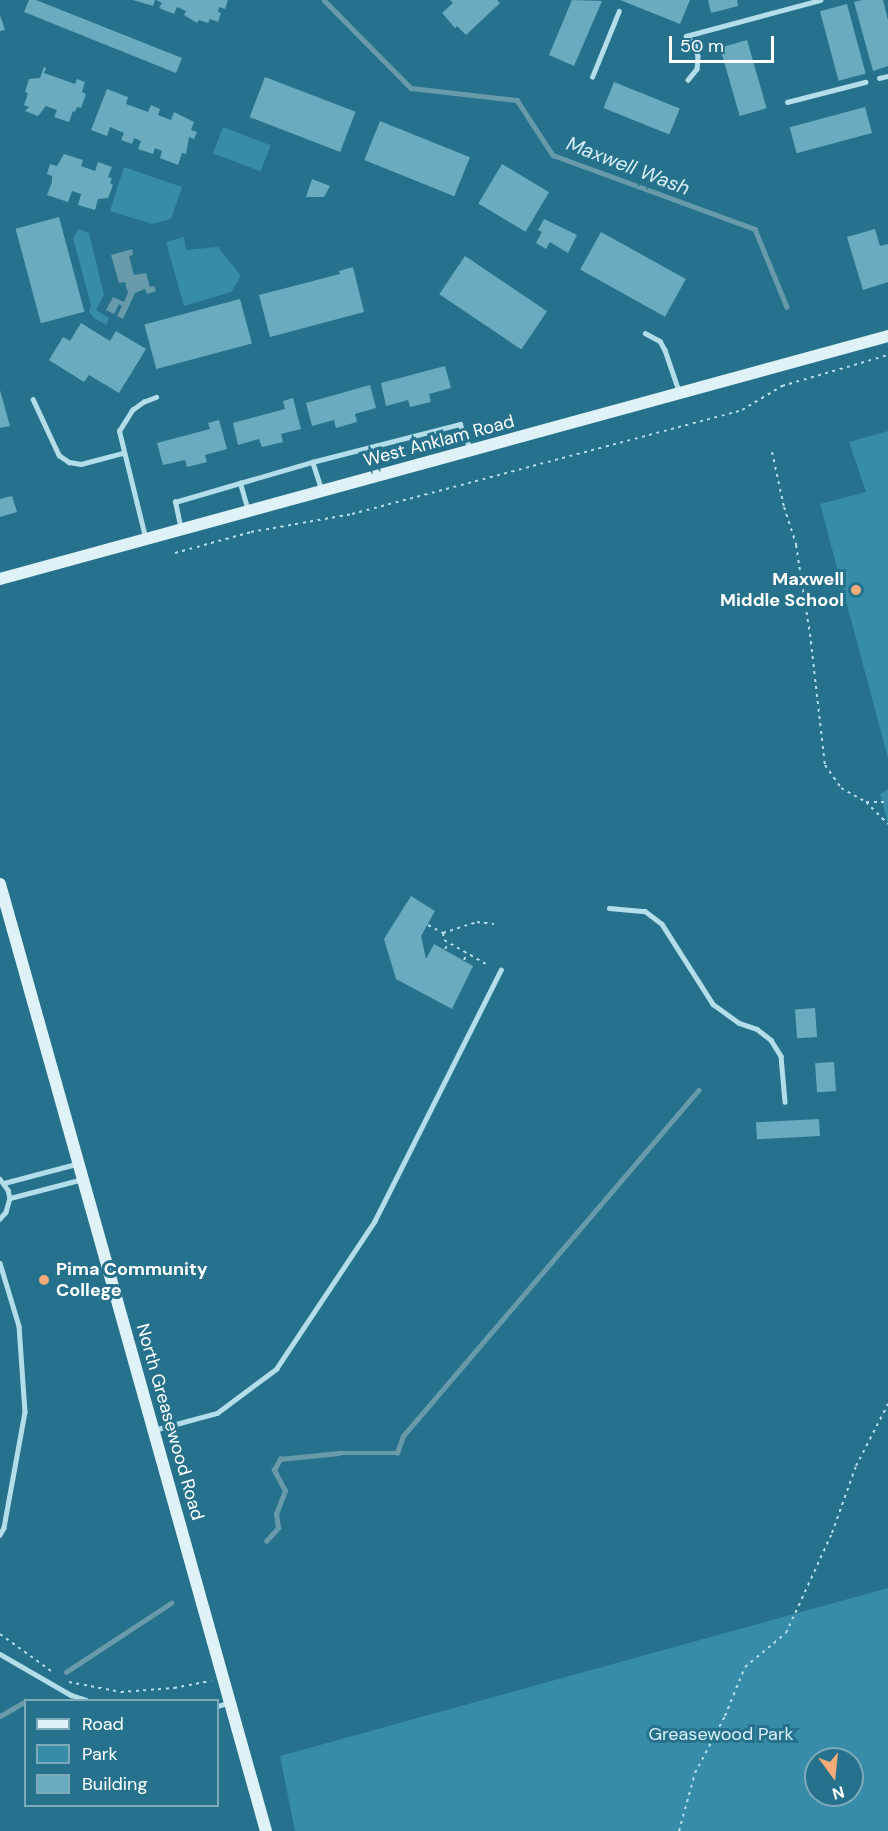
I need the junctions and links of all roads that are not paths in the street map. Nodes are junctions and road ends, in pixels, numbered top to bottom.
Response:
1 (820, 0) edge
2 (619, 11) dead end
3 (888, 76) edge
4 (592, 77) dead end
5 (879, 78) dead end
6 (688, 80) dead end
7 (865, 82) dead end
8 (787, 102) dead end
9 (645, 333) dead end
10 (888, 336) edge
11 (680, 394) junction
12 (156, 398) dead end
13 (33, 399) dead end
14 (471, 451) junction
15 (123, 453) junction
16 (312, 462) junction
17 (240, 483) junction
18 (322, 492) junction
19 (248, 512) junction
20 (181, 530) junction
21 (145, 540) junction
22 (0, 579) edge
23 (0, 884) edge
24 (609, 908) dead end
25 (501, 969) dead end
26 (785, 1102) dead end
27 (79, 1164) junction
28 (83, 1179) junction
29 (2, 1181) edge
30 (10, 1198) junction
31 (0, 1219) edge
32 (0, 1263) edge
33 (153, 1430) junction
34 (0, 1535) edge
35 (0, 1654) edge
36 (81, 1699) edge
37 (224, 1704) edge
38 (266, 1831) edge

1 - 6 lane
2 - 4 lane
3 - 5 lane
7 - 8 lane
9 - 11 lane
10 - 11 main road, West Anklam Road
11 - 14 main road, West Anklam Road
12 - 15 lane
13 - 15 lane
14 - 16 lane
14 - 18 main road, West Anklam Road
15 - 21 lane
16 - 17 lane
16 - 18 lane
17 - 19 lane
17 - 20 lane
18 - 19 main road, West Anklam Road
19 - 20 main road, West Anklam Road
20 - 21 main road, West Anklam Road
21 - 22 main road, West Anklam Road
23 - 27 main road, North Greasewood Road
24 - 26 lane
25 - 33 lane
27 - 28 main road, North Greasewood Road
27 - 29 lane
28 - 30 lane
28 - 33 main road, North Greasewood Road
29 - 30 lane
30 - 31 lane
32 - 34 lane
33 - 37 main road, North Greasewood Road
35 - 36 lane
37 - 38 main road, North Greasewood Road

